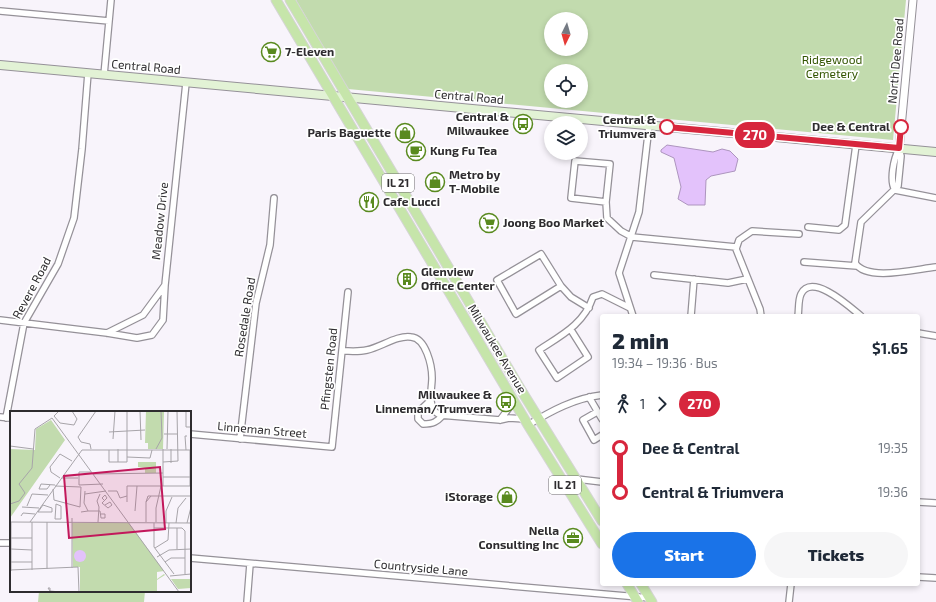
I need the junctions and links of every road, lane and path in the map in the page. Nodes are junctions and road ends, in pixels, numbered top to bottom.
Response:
1 (111, 0) edge
2 (276, 0) edge
3 (290, 0) edge
4 (913, 0) edge
5 (0, 11) edge
6 (109, 21) junction
7 (0, 65) edge
8 (88, 74) junction
9 (104, 75) junction
10 (186, 83) junction
11 (333, 97) junction
12 (348, 98) junction
13 (649, 126) junction
14 (856, 145) junction
15 (899, 148) junction
16 (936, 152) edge
17 (895, 190) junction
18 (390, 192) junction
19 (274, 198) dead end
20 (936, 198) edge
21 (606, 202) junction
22 (808, 227) dead end
23 (428, 233) junction
24 (799, 234) dead end
25 (632, 237) junction
26 (736, 247) junction
27 (804, 262) dead end
28 (856, 265) junction
29 (936, 267) edge
30 (654, 275) dead end
31 (694, 279) junction
32 (747, 279) junction
33 (165, 285) junction
34 (562, 286) junction
35 (348, 292) dead end
36 (589, 308) junction
37 (630, 308) junction
38 (632, 314) edge
39 (691, 314) edge
40 (761, 314) edge
41 (798, 314) edge
42 (858, 314) edge
43 (0, 320) edge
44 (24, 323) junction
45 (571, 330) junction
46 (107, 333) junction
47 (920, 334) edge
48 (936, 336) edge
49 (342, 351) junction
50 (600, 395) edge
51 (589, 397) junction
52 (430, 400) junction
53 (514, 401) junction
54 (598, 412) junction
55 (443, 415) junction
56 (600, 416) edge
57 (6, 418) edge
58 (539, 418) junction
59 (500, 420) junction
60 (526, 422) junction
61 (191, 434) edge
62 (600, 436) edge
63 (240, 439) junction
64 (332, 447) joint
65 (577, 479) junction
66 (600, 482) edge
67 (566, 486) junction
68 (920, 502) edge
69 (936, 503) edge
70 (600, 518) edge
71 (600, 541) edge
72 (191, 558) edge
73 (250, 564) junction
74 (920, 577) edge
75 (936, 578) edge
76 (627, 586) edge
77 (642, 586) edge
78 (791, 586) edge
79 (636, 600) edge
80 (651, 600) edge
81 (247, 602) edge
82 (789, 602) edge

1 - 6 street
2 - 11 main road, Milwaukee Avenue / IL 21
3 - 12 main road, Milwaukee Avenue / IL 21
4 - 15 street, North Dee Road
5 - 6 street
6 - 9 street
7 - 8 main road, Central Road
8 - 9 main road, Central Road
8 - 44 street, Revere Road
9 - 10 main road, Central Road
10 - 11 main road, Central Road
10 - 33 street, Meadow Drive
11 - 12 main road, Central Road
11 - 18 main road, Milwaukee Avenue / IL 21
12 - 13 main road, Central Road
12 - 23 main road, Milwaukee Avenue / IL 21
13 - 14 main road, Central Road
13 - 25 street
14 - 15 main road, Central Road
14 - 22 street
15 - 16 main road, Central Road
15 - 17 street
17 - 20 street
17 - 28 street
18 - 23 main road
18 - 53 main road, Milwaukee Avenue / IL 21
19 - 63 street, Rosedale Road
21 - 21 street
21 - 25 street
23 - 58 main road, Milwaukee Avenue / IL 21
24 - 26 street
25 - 26 street
25 - 37 street
26 - 32 street
27 - 28 street
28 - 29 street
30 - 31 street
31 - 32 street
31 - 39 street
32 - 40 street
33 - 46 street
33 - 46 street, Meadow Drive
34 - 34 street
34 - 36 street
35 - 49 street, Pfingsten Road
36 - 37 street
36 - 45 street
37 - 38 street
41 - 42 street
43 - 44 street, Meadow Drive
44 - 46 street, Meadow Drive
44 - 57 street, Revere Road
45 - 45 street
47 - 48 street
49 - 52 street
49 - 64 street, Pfingsten Road
50 - 51 street
51 - 54 street
51 - 58 street
52 - 55 street
52 - 55 street
53 - 59 street
53 - 60 main road, Milwaukee Avenue / IL 21
54 - 56 street
54 - 62 street
55 - 59 street
58 - 60 street
58 - 65 main road, Milwaukee Avenue / IL 21
59 - 60 street
60 - 67 main road, Milwaukee Avenue / IL 21
61 - 63 street, Linneman Street
63 - 64 street, Linneman Street
65 - 66 street
65 - 67 street
65 - 70 main road, Milwaukee Avenue / IL 21
67 - 71 main road, Milwaukee Avenue / IL 21
68 - 69 street
72 - 73 street, Countryside Lane
73 - 79 street, Countryside Lane
73 - 81 street
74 - 75 street
76 - 79 main road
77 - 80 main road
78 - 82 street
79 - 80 street, Countryside Lane

